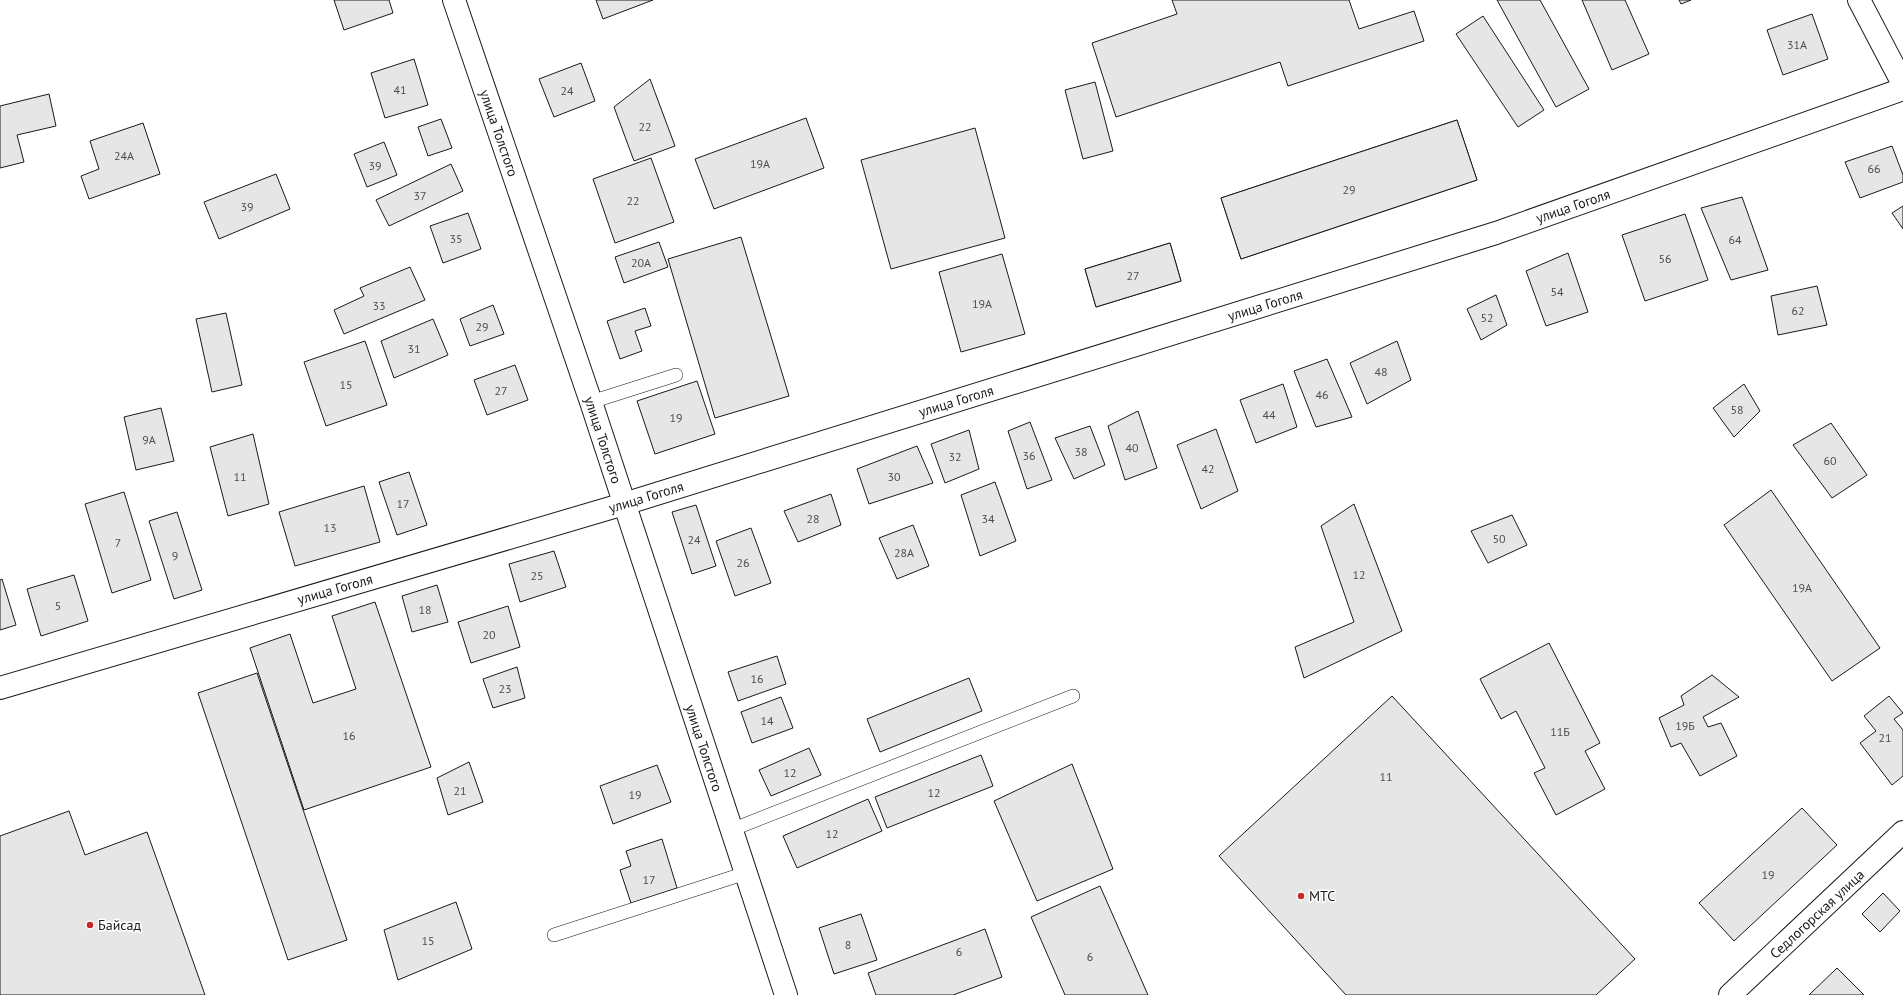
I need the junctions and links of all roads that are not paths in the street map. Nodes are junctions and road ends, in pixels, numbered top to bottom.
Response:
1 (454, 0) edge
2 (1859, 0) edge
3 (1903, 84) edge
4 (1903, 89) edge
5 (676, 375) dead end
6 (590, 402) junction
7 (624, 504) junction
8 (0, 688) edge
9 (1074, 696) dead end
10 (731, 830) junction
11 (1903, 832) edge
12 (746, 873) junction
13 (554, 935) dead end
14 (786, 995) edge
15 (1730, 995) edge

1 - 6 street, улица Толстого
2 - 3 street
4 - 7 street, улица Гоголя
5 - 6 lane
6 - 7 street, улица Толстого
7 - 8 street, улица Гоголя
7 - 10 street, улица Толстого
9 - 10 lane
10 - 12 street, улица Толстого
11 - 15 street, Седлогорская улица
12 - 13 lane
12 - 14 street, улица Толстого

